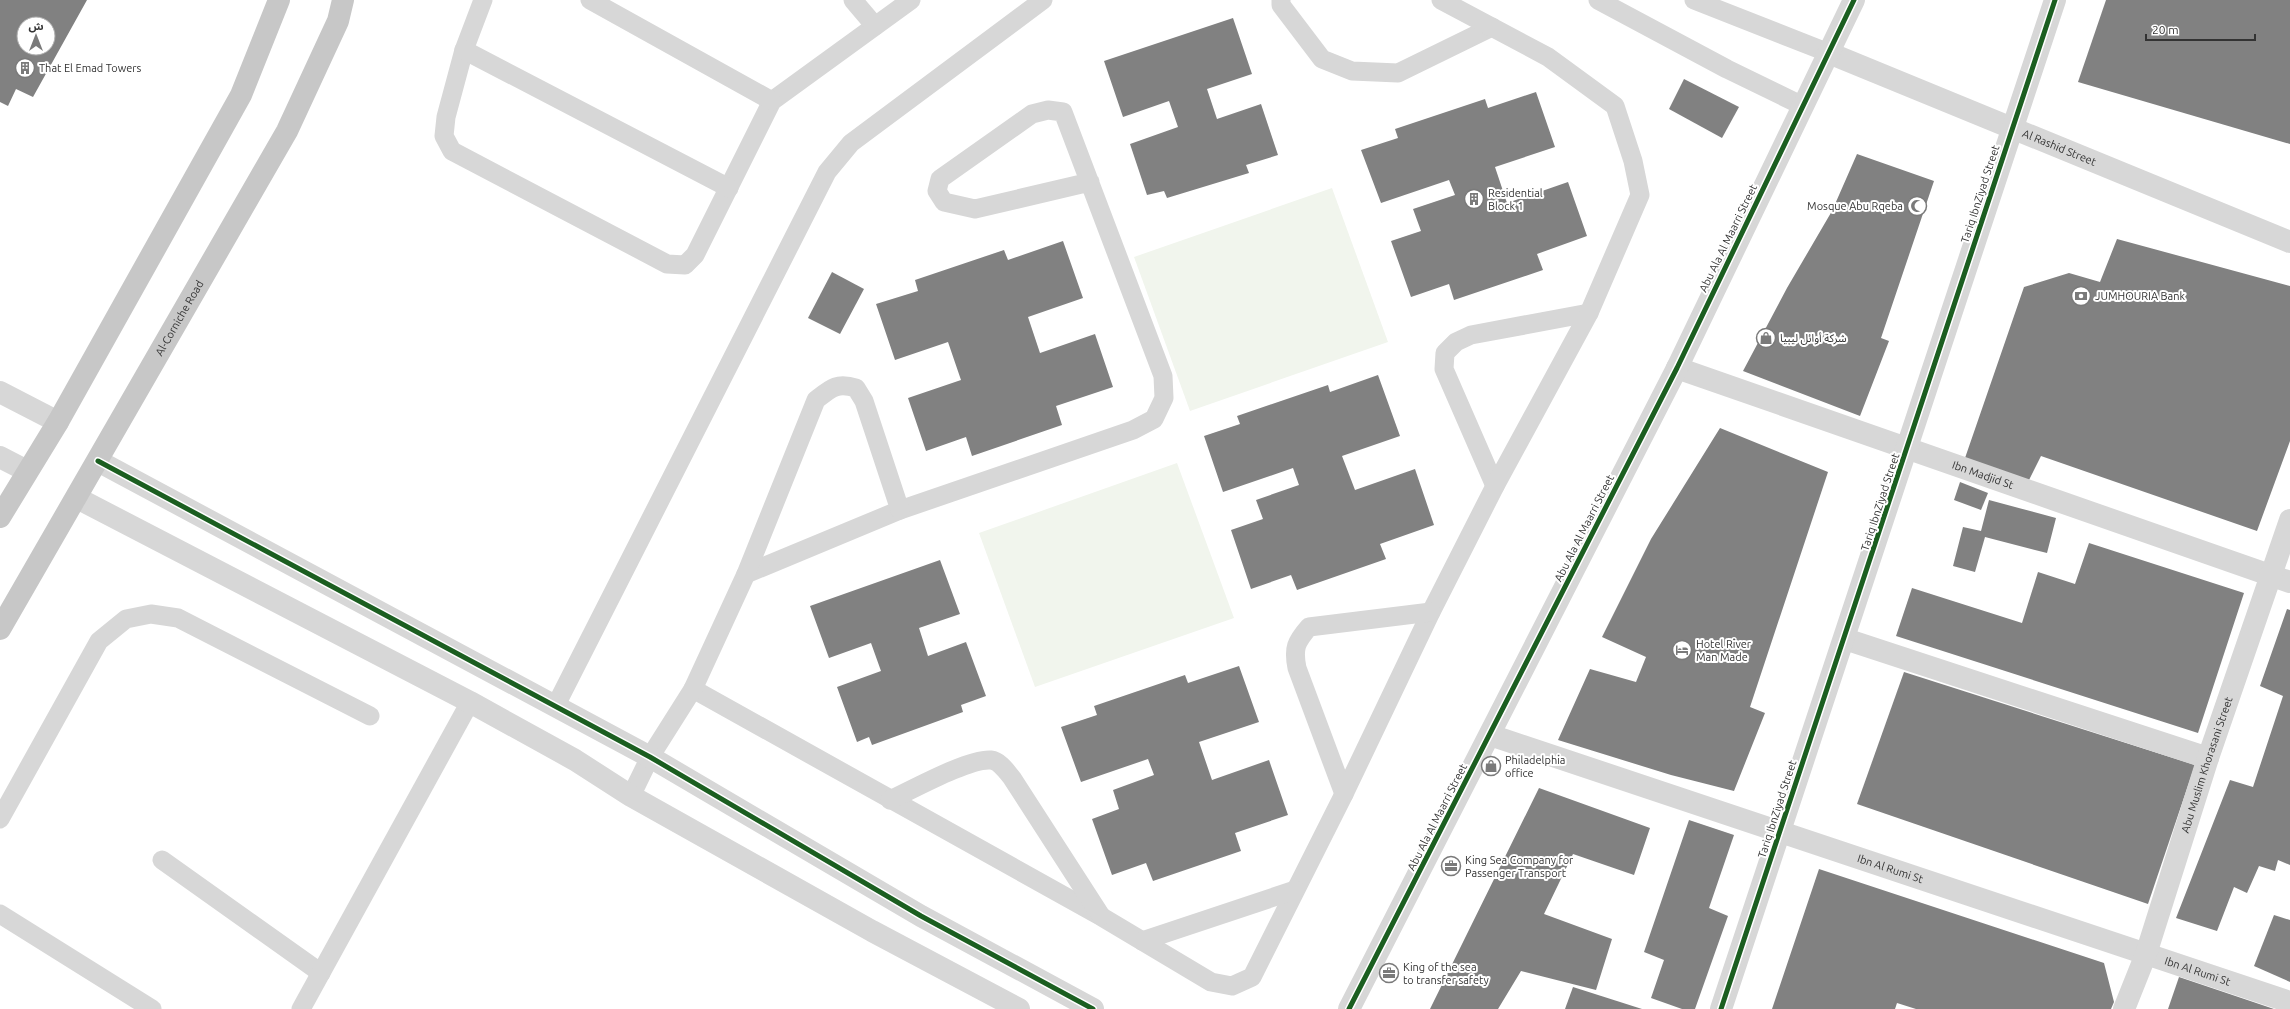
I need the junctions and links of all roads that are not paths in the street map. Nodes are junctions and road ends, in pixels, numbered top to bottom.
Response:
1 (279, 0) edge
2 (343, 0) edge
3 (483, 0) edge
4 (590, 0) edge
5 (853, 0) edge
6 (912, 0) edge
7 (1042, 0) edge
8 (1281, 0) edge
9 (1441, 0) edge
10 (1598, 0) edge
11 (1694, 0) edge
12 (1854, 0) edge
13 (2055, 0) edge
14 (875, 26) junction
15 (1492, 27) junction
16 (464, 50) junction
17 (1829, 53) junction
18 (772, 102) junction
19 (1803, 106) junction
20 (2012, 129) junction
21 (1090, 182) junction
22 (729, 188) junction
23 (2290, 242) edge
24 (1589, 313) junction
25 (1677, 368) junction
26 (0, 392) edge
27 (58, 422) junction
28 (1908, 448) junction
29 (0, 457) edge
30 (98, 461) junction
31 (27, 471) junction
32 (1495, 486) junction
33 (77, 498) junction
34 (900, 510) junction
35 (0, 517) edge
36 (2290, 520) edge
37 (746, 574) junction
38 (2280, 578) edge
39 (1431, 612) junction
40 (0, 628) edge
41 (1845, 639) junction
42 (692, 689) junction
43 (470, 702) junction
44 (555, 707) junction
45 (370, 716) dead end
46 (1490, 735) junction
47 (650, 757) junction
48 (2208, 758) junction
49 (1344, 794) junction
50 (630, 796) junction
51 (890, 800) junction
52 (0, 819) edge
53 (1780, 832) junction
54 (162, 860) dead end
55 (1295, 890) junction
56 (0, 914) edge
57 (1102, 917) junction
58 (1142, 941) junction
59 (2146, 954) junction
60 (321, 973) junction
61 (2290, 1002) edge
62 (152, 1009) edge
63 (301, 1009) edge
64 (1020, 1009) edge
65 (1093, 1009) edge
66 (1349, 1009) edge
67 (1721, 1009) edge
68 (2124, 1009) edge

1 - 27 highway
2 - 30 highway, Al-Corniche Road
3 - 16 lane
4 - 18 lane
5 - 14 lane
6 - 14 lane
7 - 44 lane
8 - 15 lane
9 - 15 lane
10 - 19 lane
11 - 17 lane
12 - 17 street, Abu Ala Al Maarri Street
13 - 20 street, Tariq IbnZiyad Street
14 - 18 lane
15 - 24 lane
16 - 22 lane
16 - 22 lane
17 - 19 street, Abu Ala Al Maarri Street
17 - 20 street, Al Rashid Street
18 - 22 lane
19 - 25 street, Abu Ala Al Maarri Street
20 - 23 street, Al Rashid Street
20 - 28 street, Tariq IbnZiyad Street
21 - 21 lane
21 - 34 lane
24 - 32 lane
24 - 32 lane
25 - 28 street, Ibn Madjid St
25 - 46 street, Abu Ala Al Maarri Street
26 - 27 street
27 - 31 highway
28 - 38 street, Ibn Madjid St
28 - 41 street, Tariq IbnZiyad Street
29 - 31 street
30 - 33 highway, Al-Corniche Road
30 - 44 street
31 - 35 highway
32 - 39 lane
33 - 40 highway, Al-Corniche Road
33 - 43 street
34 - 37 lane
34 - 37 lane
36 - 38 street, Abu Muslim Khorasani Street
37 - 42 lane
38 - 48 street, Abu Muslim Khorasani Street
39 - 49 lane
39 - 49 lane
41 - 48 street
41 - 53 street, Tariq IbnZiyad Street
42 - 47 lane
42 - 51 lane
43 - 50 street
43 - 60 lane
44 - 47 street
45 - 52 lane
46 - 53 street, Ibn Al Rumi St
46 - 66 street, Abu Ala Al Maarri Street
47 - 50 lane
47 - 65 street
48 - 59 street, Abu Muslim Khorasani Street
49 - 55 lane
50 - 64 street
51 - 57 lane
51 - 57 lane
53 - 59 street, Ibn Al Rumi St
53 - 67 street, Tariq IbnZiyad Street
54 - 60 lane
55 - 58 lane
55 - 58 lane
56 - 62 lane
57 - 58 lane
59 - 61 street, Ibn Al Rumi St
59 - 68 street, Abu Muslim Khorasani Street
60 - 63 lane

